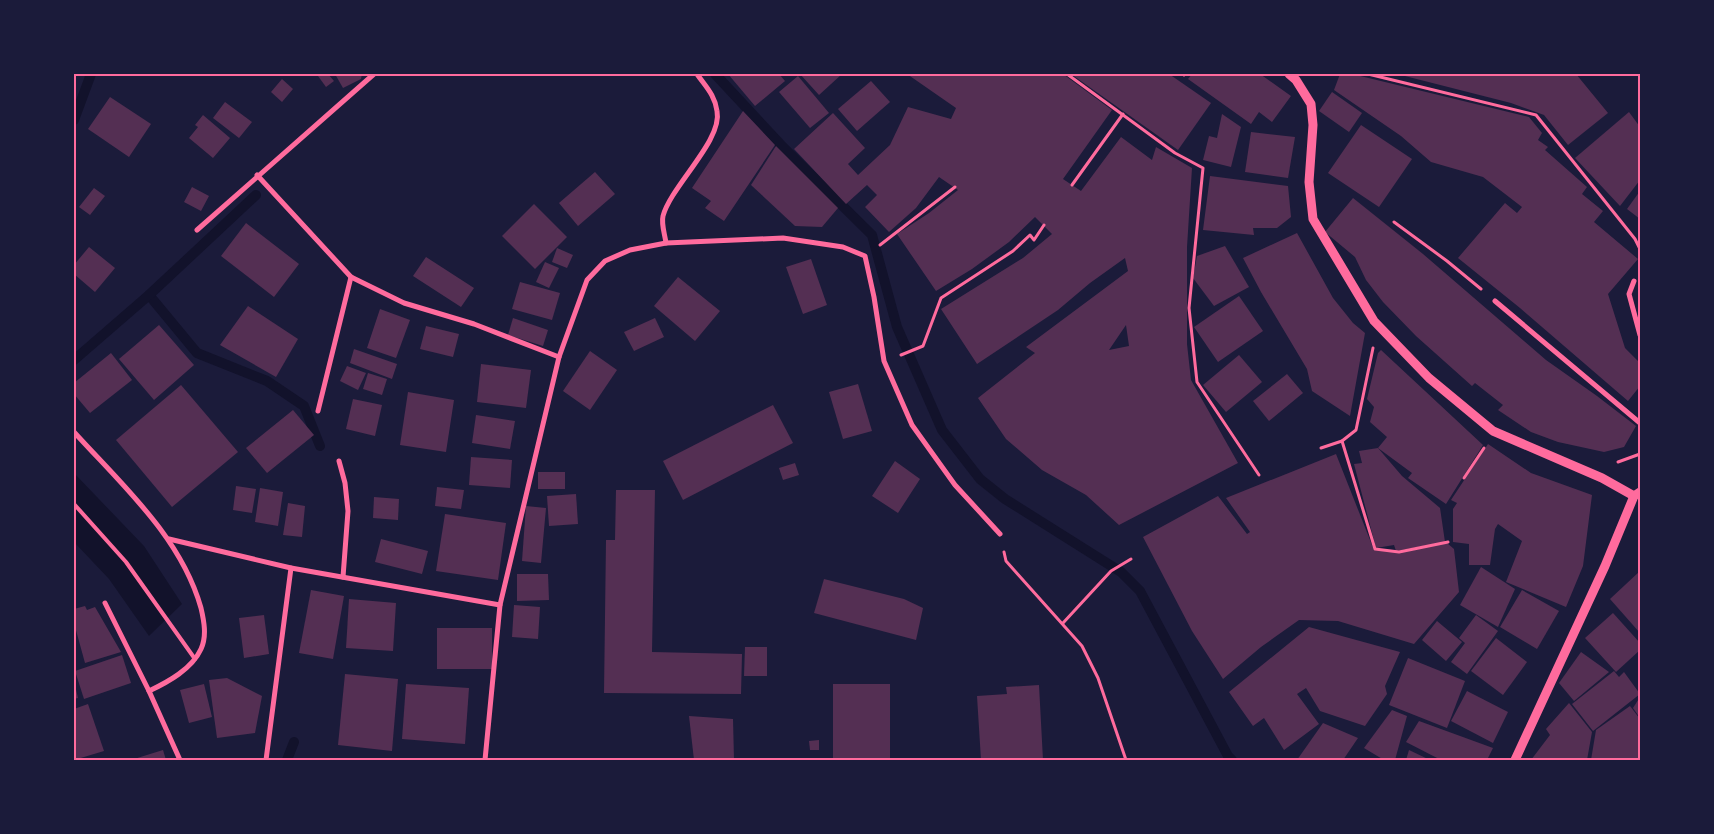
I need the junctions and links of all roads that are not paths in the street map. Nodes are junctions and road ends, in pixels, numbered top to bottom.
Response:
1 (374, 74) edge
2 (697, 74) edge
3 (1289, 74) edge
4 (257, 175) junction
5 (197, 230) dead end
6 (666, 243) junction
7 (351, 277) junction
8 (1634, 281) dead end
9 (1495, 300) road end
10 (1640, 335) edge
11 (559, 357) junction
12 (318, 411) dead end
13 (1640, 423) edge
14 (74, 432) edge
15 (338, 461) dead end
16 (1637, 494) edge
17 (74, 504) edge
18 (1000, 534) dead end
19 (169, 539) junction
20 (291, 568) junction
21 (343, 577) junction
22 (105, 603) dead end
23 (500, 605) junction
24 (195, 659) junction
25 (149, 692) junction
26 (180, 760) edge
27 (266, 760) edge
28 (485, 760) edge
29 (1515, 760) edge

1 - 4 street
2 - 6 street
3 - 16 street
4 - 5 street
4 - 7 street
6 - 11 street
6 - 18 street
7 - 11 street
7 - 12 street
8 - 10 street
9 - 13 street
11 - 23 street
14 - 19 street
15 - 21 street
16 - 29 street
17 - 24 lane
19 - 20 street
19 - 24 street
20 - 21 street
20 - 27 street
21 - 23 street
22 - 25 street
23 - 28 street
24 - 25 street
25 - 26 street

